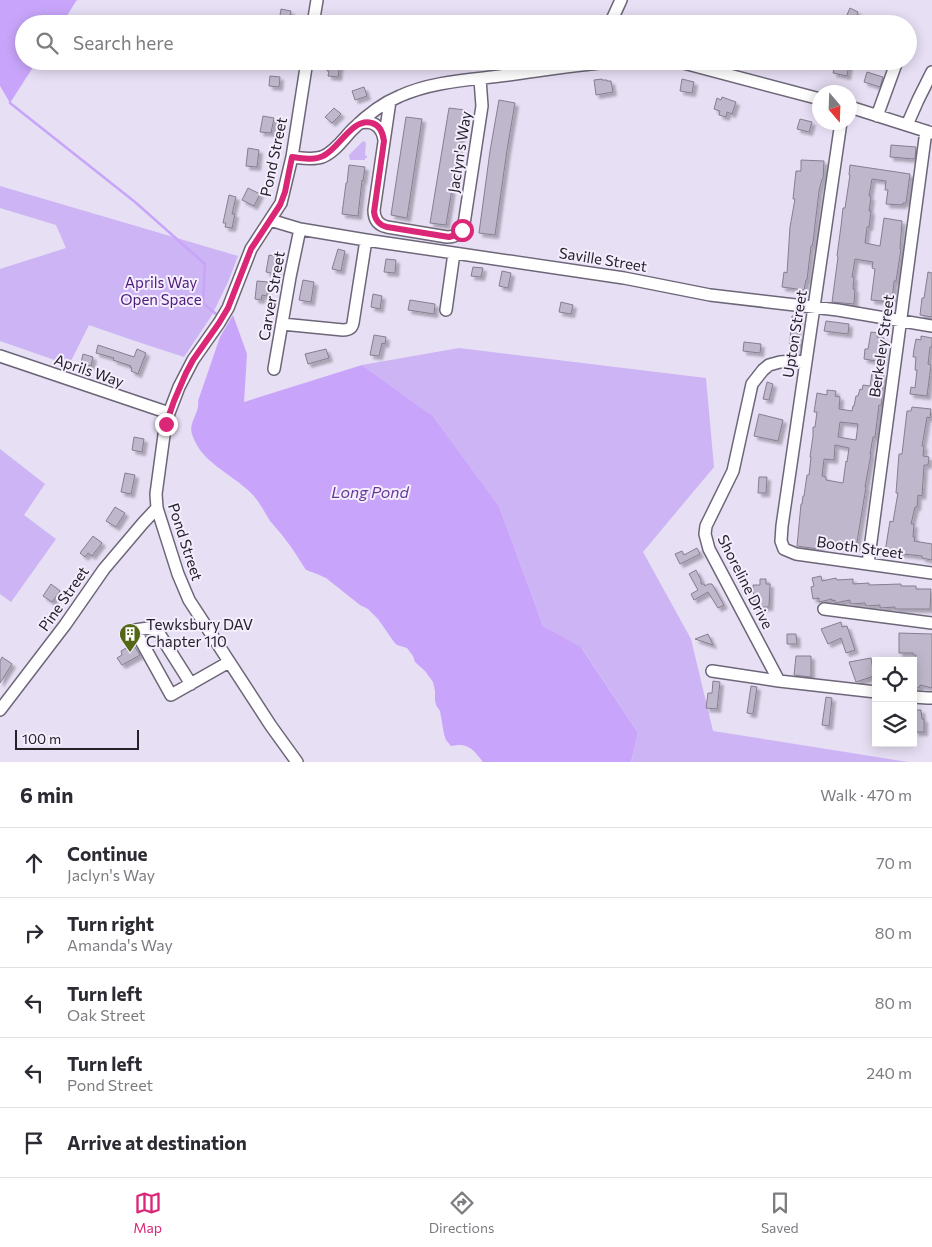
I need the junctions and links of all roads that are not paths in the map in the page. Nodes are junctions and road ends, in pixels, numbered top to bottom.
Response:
1 (317, 0) edge
2 (621, 0) edge
3 (314, 15) edge
4 (614, 15) edge
5 (306, 70) edge
6 (542, 70) edge
7 (710, 70) edge
8 (893, 70) edge
9 (932, 72) edge
10 (480, 79) junction
11 (812, 97) edge
12 (390, 101) junction
13 (857, 109) edge
14 (876, 116) junction
15 (356, 125) junction
16 (907, 125) junction
17 (840, 130) edge
18 (929, 132) edge
19 (384, 141) junction
20 (292, 157) junction
21 (270, 220) junction
22 (300, 229) junction
23 (366, 240) junction
24 (454, 253) junction
25 (815, 308) junction
26 (446, 310) dead end
27 (901, 321) junction
28 (282, 324) junction
29 (932, 326) edge
30 (0, 356) edge
31 (806, 362) junction
32 (274, 369) dead end
33 (169, 413) junction
34 (157, 508) junction
35 (784, 549) joint
36 (868, 564) junction
37 (932, 573) edge
38 (824, 609) dead end
39 (932, 623) edge
40 (229, 662) junction
41 (712, 671) dead end
42 (779, 681) junction
43 (191, 684) junction
44 (872, 692) edge
45 (0, 710) edge
46 (297, 762) edge

1 - 3 street
2 - 4 street
5 - 20 street, Pond Street
6 - 10 street
7 - 11 street
8 - 14 street
9 - 16 street
10 - 12 street
10 - 19 street, Jaclyn's Way
12 - 15 street
12 - 19 street
13 - 14 street
14 - 16 street
15 - 19 street
15 - 20 street
16 - 18 street
17 - 25 street, Upton Street
18 - 27 street, Berkeley Street
20 - 21 street, Pond Street
21 - 22 street, Saville Street
21 - 33 street, Pond Street
22 - 23 street, Saville Street
22 - 28 street, Carver Street
23 - 24 street, Saville Street
23 - 28 street
24 - 25 street, Saville Street
24 - 26 street
25 - 27 street, Saville Street
25 - 31 street, Upton Street
27 - 29 street, Saville Street
27 - 36 street, Berkeley Street
28 - 32 street, Carver Street
30 - 33 street, Aprils Way
31 - 35 street, Upton Street
31 - 42 street, Shoreline Drive
33 - 34 street, Pond Street
34 - 40 street, Pond Street
34 - 45 street, Pine Street
35 - 36 street, Booth Street
36 - 37 street, Booth Street
38 - 39 street
40 - 43 street
40 - 46 street, Pond Street
41 - 42 street
42 - 44 street
43 - 43 street

